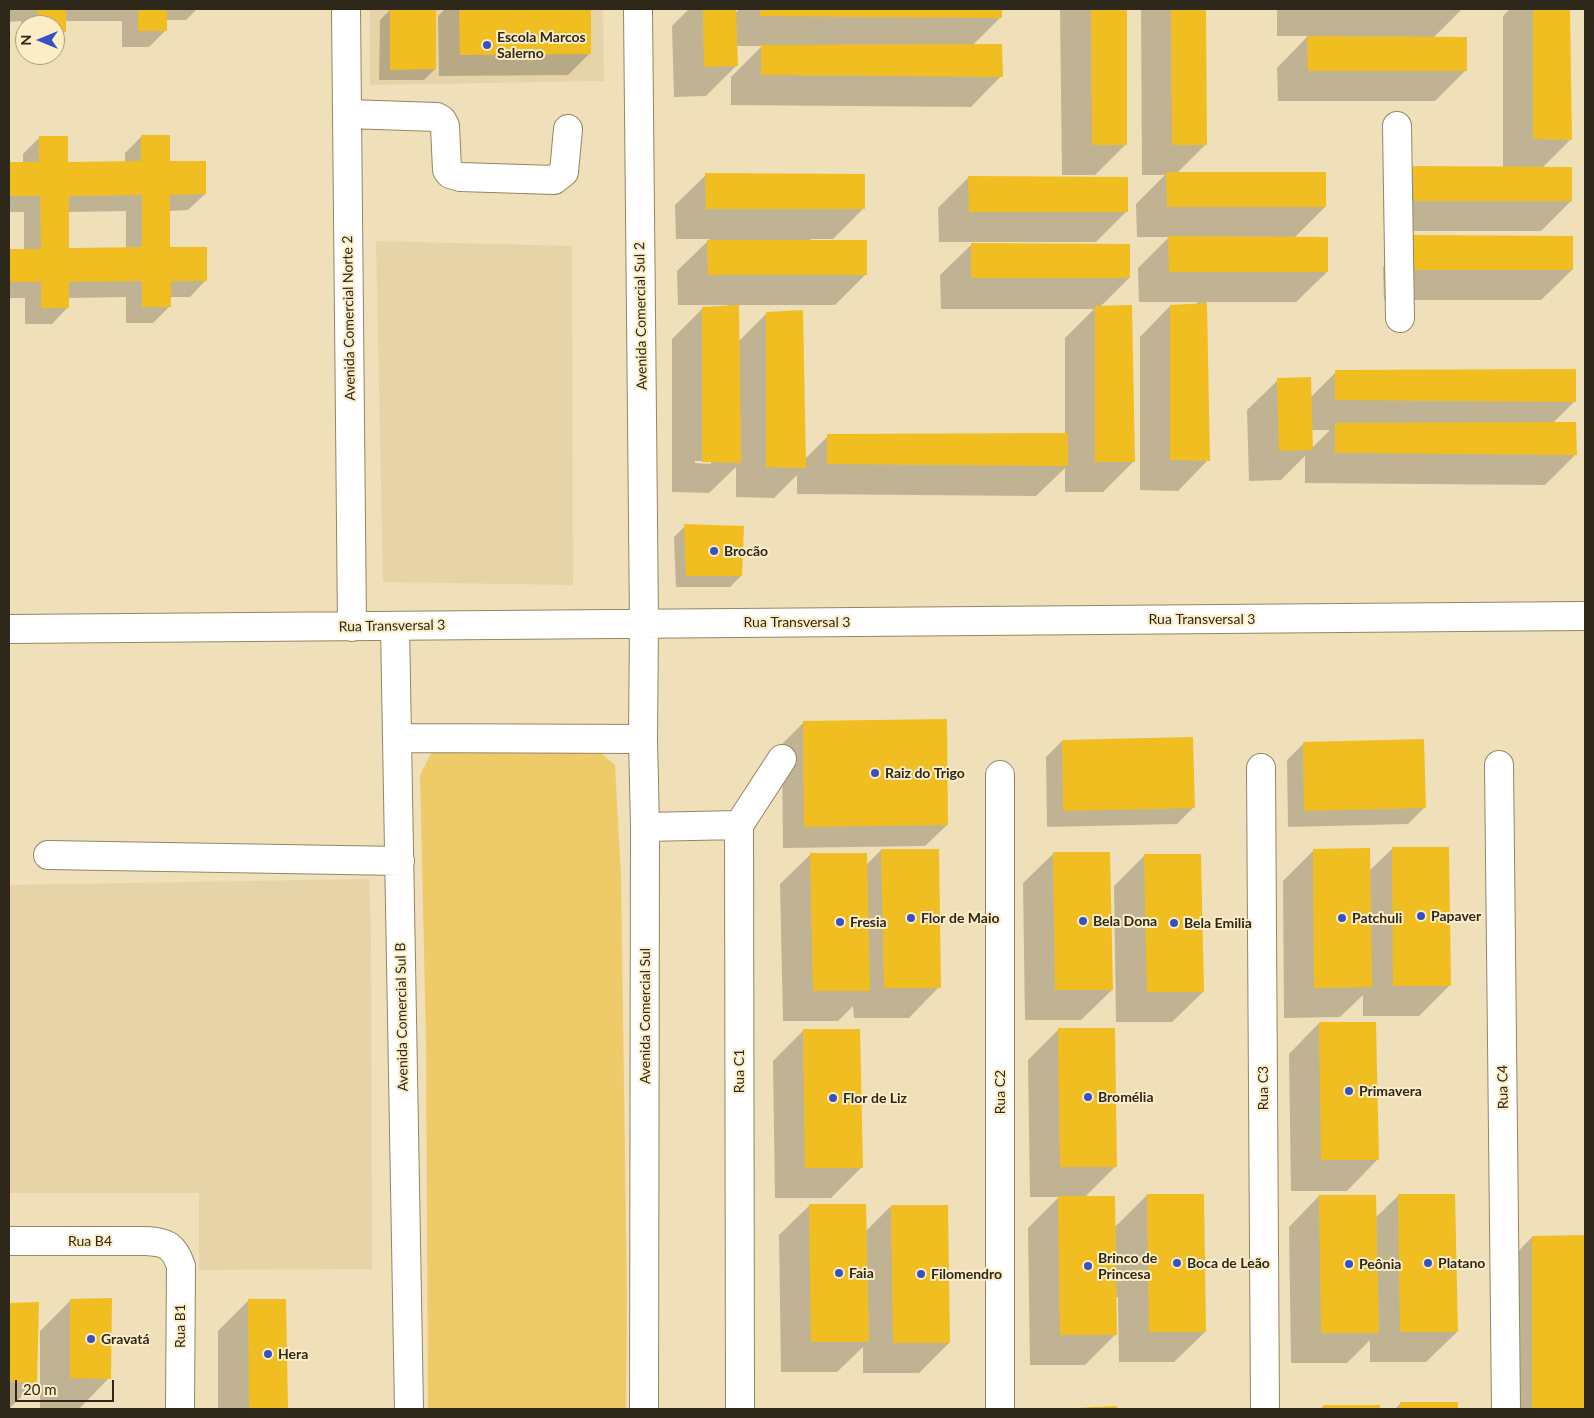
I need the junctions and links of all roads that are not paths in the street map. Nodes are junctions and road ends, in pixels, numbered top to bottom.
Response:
1 (346, 9) edge
2 (638, 9) edge
3 (347, 114) junction
4 (1397, 126) dead end
5 (568, 129) dead end
6 (1400, 318) dead end
7 (1585, 616) edge
8 (644, 623) junction
9 (395, 626) junction
10 (352, 627) junction
11 (9, 629) edge
12 (398, 738) junction
13 (643, 739) junction
14 (782, 759) dead end
15 (1499, 765) dead end
16 (1261, 768) dead end
17 (1000, 775) dead end
18 (739, 825) junction
19 (645, 827) junction
20 (48, 855) dead end
21 (400, 861) junction
22 (9, 1241) edge
23 (170, 1246) joint
24 (180, 1409) edge
25 (409, 1409) edge
26 (644, 1409) edge
27 (740, 1409) edge
28 (1000, 1409) edge
29 (1265, 1409) edge
30 (1506, 1409) edge

1 - 3 street, Avenida Comercial Norte 2
2 - 8 street, Avenida Comercial Sul 2
3 - 5 street
3 - 10 street, Avenida Comercial Norte 2
4 - 6 street
7 - 8 street, Rua Transversal 3
8 - 9 street, Rua Transversal 3
8 - 13 street, Avenida Comercial Sul
9 - 10 street, Rua Transversal 3
9 - 12 street, Avenida Comercial Sul B
10 - 11 street, Rua Transversal 3
12 - 13 street
12 - 21 street, Avenida Comercial Sul B
13 - 19 street, Avenida Comercial Sul
14 - 18 street
15 - 30 street, Rua C4
16 - 29 street, Rua C3
17 - 28 street, Rua C2
18 - 19 street
18 - 27 street, Rua C1
19 - 26 street, Avenida Comercial Sul
20 - 21 street
21 - 25 street, Avenida Comercial Sul B
22 - 23 street, Rua B4
23 - 24 street, Rua B1

